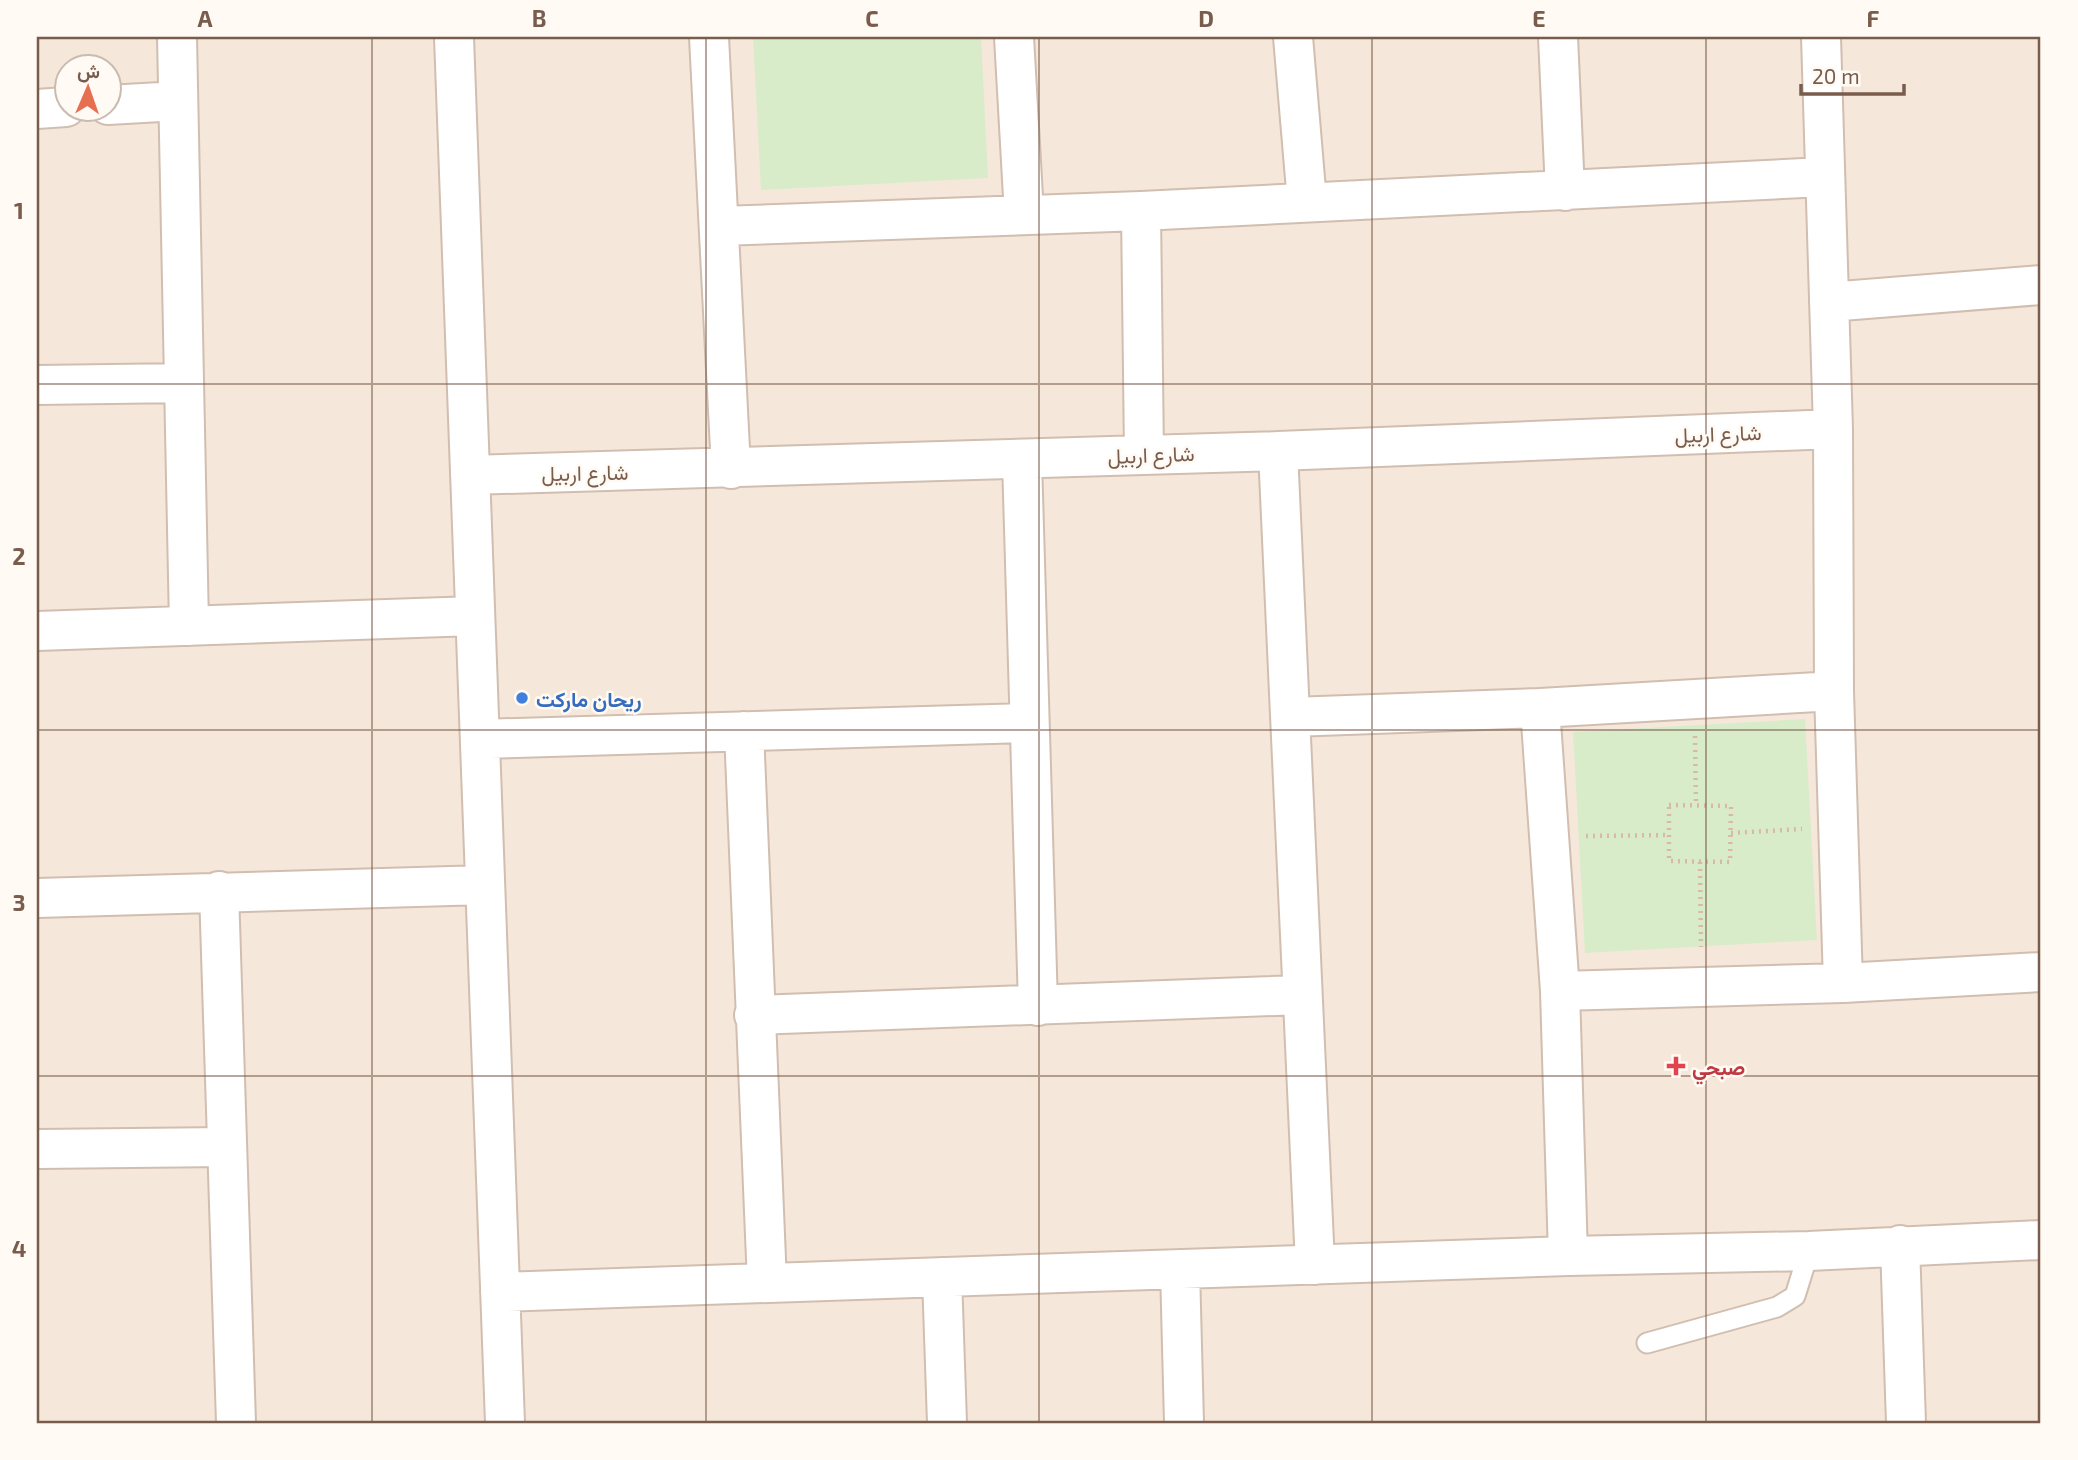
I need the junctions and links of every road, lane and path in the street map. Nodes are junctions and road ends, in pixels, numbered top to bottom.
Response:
1 (177, 37) edge
2 (454, 37) edge
3 (709, 37) edge
4 (1014, 37) edge
5 (1293, 37) edge
6 (1558, 37) edge
7 (1821, 37) edge
8 (178, 101) junction
9 (122, 104) edge
10 (1824, 177) junction
11 (1566, 191) junction
12 (1307, 202) junction
13 (1141, 211) junction
14 (1024, 215) junction
15 (720, 226) junction
16 (2041, 285) edge
17 (1829, 302) junction
18 (184, 383) junction
19 (37, 386) edge
20 (1833, 429) junction
21 (1278, 452) junction
22 (1144, 454) junction
23 (1022, 460) junction
24 (731, 469) junction
25 (470, 475) junction
26 (475, 616) junction
27 (189, 626) junction
28 (37, 631) edge
29 (1834, 691) junction
30 (1541, 708) junction
31 (1292, 717) junction
32 (1029, 723) junction
33 (1695, 725) dead end
34 (744, 731) junction
35 (480, 739) junction
36 (1696, 806) junction
37 (1838, 827) junction
38 (1731, 833) junction
39 (1669, 835) junction
40 (1579, 836) dead end
41 (1700, 862) junction
42 (485, 885) junction
43 (219, 891) junction
44 (37, 898) edge
45 (1702, 947) dead end
46 (2041, 972) edge
47 (1843, 983) junction
48 (1560, 991) junction
49 (1301, 995) junction
50 (1038, 1006) junction
51 (754, 1015) junction
52 (226, 1147) junction
53 (37, 1149) edge
54 (2041, 1240) edge
55 (1900, 1245) junction
56 (1809, 1251) junction
57 (1568, 1256) junction
58 (1315, 1265) junction
59 (1180, 1269) junction
60 (942, 1277) junction
61 (767, 1283) junction
62 (500, 1292) junction
63 (1647, 1343) dead end
64 (236, 1423) edge
65 (505, 1423) edge
66 (947, 1423) edge
67 (1184, 1423) edge
68 (1906, 1423) edge

1 - 8 street
2 - 25 street
3 - 15 street
4 - 14 street
5 - 12 street
6 - 11 street
7 - 10 street
8 - 9 street
8 - 18 street
10 - 11 street
10 - 17 street
11 - 12 street
12 - 13 street
13 - 14 street
13 - 22 street
14 - 15 street
15 - 24 street
16 - 17 street
17 - 20 street
18 - 19 street
18 - 27 street
20 - 21 street, شارع اربيل
20 - 29 street
21 - 22 street, شارع اربيل
21 - 31 street
22 - 23 street, شارع اربيل
23 - 24 street, شارع اربيل
23 - 32 street
24 - 25 street, شارع اربيل
25 - 26 street
26 - 27 street
26 - 35 street
27 - 28 street
29 - 30 street
29 - 37 street
30 - 31 street
30 - 48 street
31 - 49 street
32 - 34 street
32 - 50 street
33 - 36 path
34 - 35 street
34 - 51 street
35 - 42 street
36 - 38 path
36 - 39 path
37 - 38 path
37 - 47 street
38 - 41 path
39 - 40 path
39 - 41 path
41 - 45 path
42 - 43 street
42 - 62 street
43 - 44 street
43 - 52 street
46 - 47 street
47 - 48 street
48 - 57 street
49 - 50 street
49 - 58 street
50 - 51 street
51 - 61 street
52 - 53 street
52 - 64 street
54 - 55 street
55 - 56 street
55 - 68 street
56 - 57 street
56 - 63 lane
57 - 58 street
58 - 59 street
59 - 60 street
59 - 67 street
60 - 61 street
60 - 66 street
61 - 62 street
62 - 65 street

